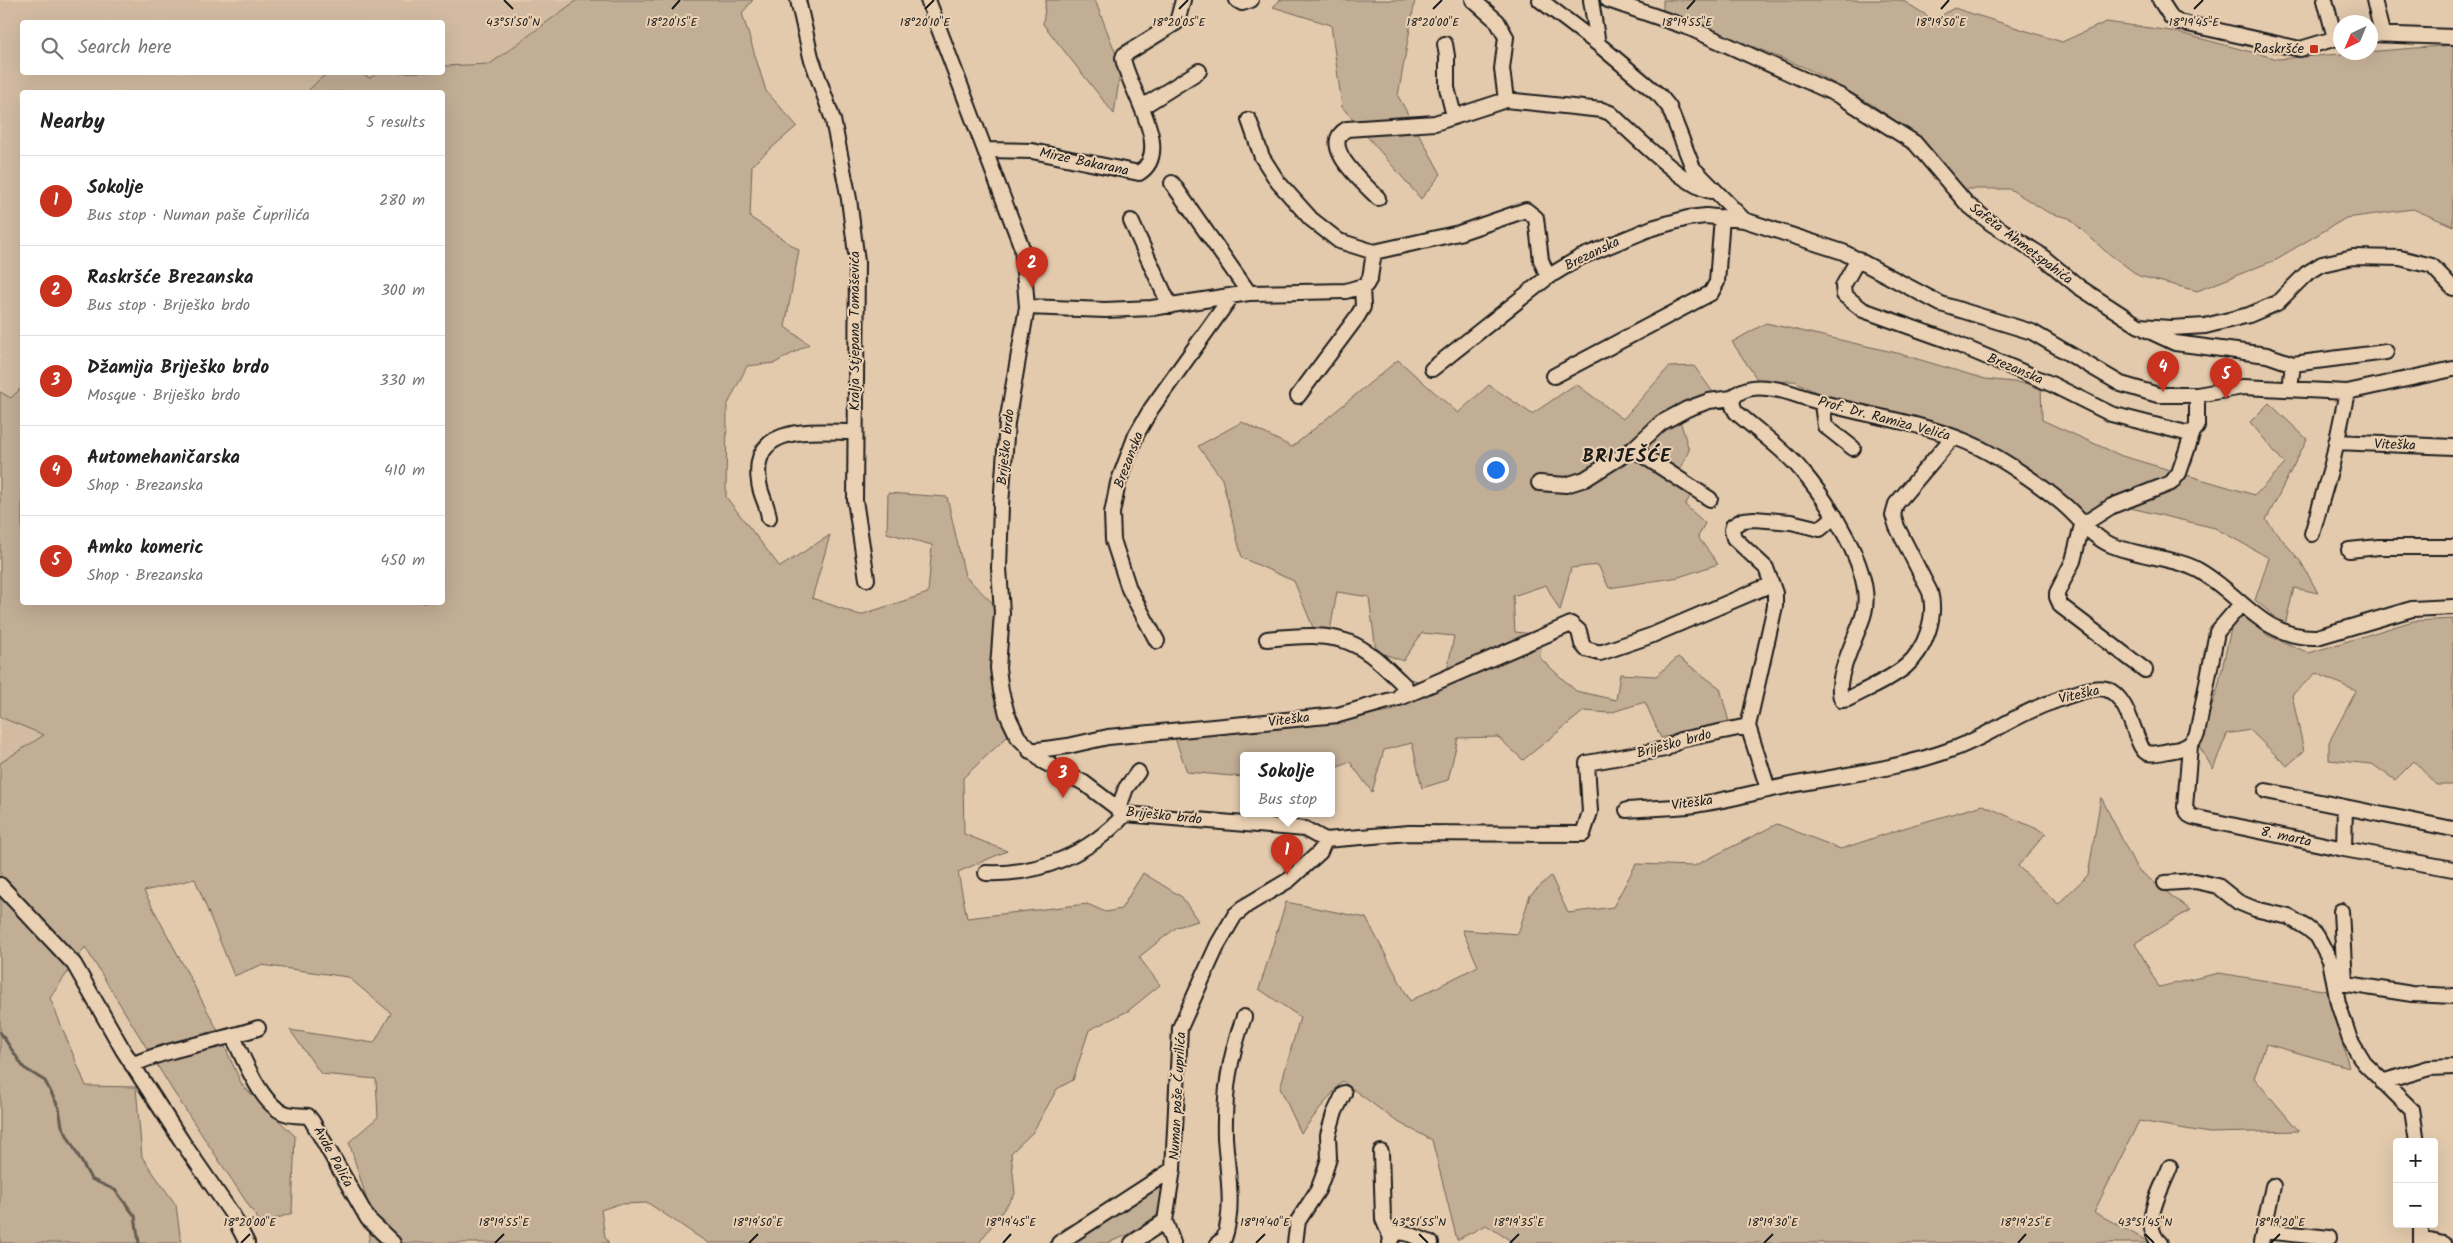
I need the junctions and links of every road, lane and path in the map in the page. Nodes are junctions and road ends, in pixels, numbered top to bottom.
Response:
1 (798, 0) edge
2 (928, 0) edge
3 (1183, 0) edge
4 (1237, 0) edge
5 (1251, 0) edge
6 (1474, 0) edge
7 (1540, 0) edge
8 (1591, 0) edge
9 (1608, 0) edge
10 (2160, 0) edge
11 (2326, 0) edge
12 (2374, 0) edge
13 (2375, 15) edge
14 (2333, 22) edge
15 (2378, 34) edge
16 (2453, 37) edge
17 (2333, 40) edge
18 (1444, 44) dead end
19 (1598, 44) junction
20 (1200, 71) dead end
21 (1506, 100) junction
22 (1142, 107) junction
23 (1454, 116) junction
24 (1249, 120) dead end
25 (986, 150) junction
26 (1172, 183) dead end
27 (1714, 191) junction
28 (1378, 198) dead end
29 (1722, 217) junction
30 (1744, 220) junction
31 (1131, 221) dead end
32 (1374, 252) junction
33 (1858, 259) junction
34 (1548, 276) junction
35 (1362, 287) junction
36 (2453, 288) edge
37 (1249, 293) junction
38 (1231, 297) junction
39 (1027, 306) junction
40 (1170, 306) junction
41 (2139, 326) junction
42 (2386, 352) dead end
43 (2293, 364) junction
44 (1432, 369) dead end
45 (2453, 369) edge
46 (1554, 376) dead end
47 (2290, 389) junction
48 (2347, 392) junction
49 (2197, 395) junction
50 (1298, 396) dead end
51 (1732, 398) junction
52 (1822, 404) junction
53 (855, 432) junction
54 (2193, 432) junction
55 (1954, 437) junction
56 (2336, 442) junction
57 (2453, 447) edge
58 (1854, 448) dead end
59 (1633, 449) junction
60 (1539, 483) dead end
61 (1710, 499) dead end
62 (1835, 516) junction
63 (769, 518) dead end
64 (2082, 525) junction
65 (2312, 534) dead end
66 (2453, 547) edge
67 (2349, 550) dead end
68 (867, 579) dead end
69 (1772, 584) junction
70 (2240, 604) junction
71 (2453, 607) edge
72 (1267, 638) dead end
73 (1157, 641) dead end
74 (2145, 670) dead end
75 (1399, 698) junction
76 (1748, 726) junction
77 (2190, 745) junction
78 (1030, 751) junction
79 (1138, 772) dead end
80 (1768, 789) junction
81 (2266, 791) dead end
82 (2345, 807) junction
83 (1627, 810) dead end
84 (1121, 812) junction
85 (2453, 829) edge
86 (1325, 840) junction
87 (2344, 849) junction
88 (2453, 869) edge
89 (986, 873) dead end
90 (2165, 883) dead end
91 (0, 885) edge
92 (2340, 911) dead end
93 (2340, 983) junction
94 (2453, 996) edge
95 (1244, 1017) dead end
96 (258, 1028) dead end
97 (233, 1037) junction
98 (132, 1064) junction
99 (2453, 1067) edge
100 (2382, 1082) junction
101 (1344, 1093) dead end
102 (2416, 1138) edge
103 (1381, 1152) dead end
104 (2170, 1167) dead end
105 (1173, 1169) junction
106 (2273, 1186) dead end
107 (1165, 1221) junction
108 (2421, 1235) edge
109 (2263, 1237) edge
110 (2330, 1238) dead end
111 (1391, 1241) edge
112 (247, 1243) edge
113 (392, 1243) edge
114 (1059, 1243) edge
115 (1132, 1243) edge
116 (1173, 1243) edge
117 (1218, 1243) edge
118 (1294, 1243) edge
119 (1431, 1243) edge
120 (2160, 1243) edge
121 (2443, 1243) edge

1 - 53 street, Kralja Stjepana Tomaševića
2 - 25 street, Briješko brdo
3 - 22 street, Mirze Bakarana
4 - 5 street
6 - 21 street
7 - 19 street
8 - 19 street
9 - 41 street, Safeta Ahmetspahića
10 - 17 street
11 - 14 street
12 - 13 street
15 - 16 street
18 - 23 street
19 - 27 street
20 - 22 street
21 - 23 street
21 - 27 street
22 - 25 street, Mirze Bakarana
23 - 28 street
24 - 32 street
25 - 39 street, Briješko brdo
26 - 37 street
27 - 30 street
29 - 30 street, Brezanska
29 - 34 street, Brezanska
29 - 46 street
30 - 33 street, Brezanska
31 - 40 street
32 - 34 street, Brezanska
32 - 35 street
33 - 49 street, Brezanska
33 - 54 street, Brezanska
34 - 44 street
35 - 37 street
35 - 50 street
36 - 41 street, Safeta Ahmetspahića
37 - 38 street
38 - 40 street
38 - 73 street, Brezanska
39 - 40 street
39 - 78 street, Briješko brdo
41 - 43 street
42 - 43 street
43 - 47 street
45 - 48 street, Brezanska
47 - 48 street, Brezanska
47 - 49 street, Brezanska
48 - 56 street
49 - 54 street
51 - 52 street, Prof. Dr. Ramiza Velića
51 - 59 street, Prof. Dr. Ramiza Velića
51 - 62 street
52 - 55 street, Prof. Dr. Ramiza Velića
52 - 58 street
53 - 63 street
53 - 68 street, Kralja Stjepana Tomaševića
54 - 64 street
55 - 62 street
55 - 64 street, Prof. Dr. Ramiza Velića
56 - 57 street, Viteška
56 - 65 street
59 - 60 street, Prof. Dr. Ramiza Velića
59 - 61 street
62 - 69 street
64 - 70 street, Prof. Dr. Ramiza Velića
64 - 74 street
66 - 67 street
69 - 75 street, Viteška
69 - 76 street
70 - 71 street
70 - 77 street
72 - 75 street
75 - 78 street, Viteška
76 - 80 street
76 - 86 street, Briješko brdo
77 - 80 street, Viteška
77 - 87 street, 8. marta
78 - 84 street, Briješko brdo
79 - 84 street
80 - 83 street, Viteška
81 - 82 street
82 - 85 street
82 - 87 street
84 - 86 street, Briješko brdo
84 - 89 street
86 - 105 street, Numan paše Čuprilića
87 - 88 street, 8. marta
90 - 93 street
91 - 98 street
92 - 93 street
93 - 94 street
93 - 100 street
95 - 117 street
96 - 97 street
97 - 98 street
97 - 113 street, Avde Palića
98 - 112 street
99 - 100 street
100 - 102 street
101 - 118 street
103 - 111 street
104 - 120 street
105 - 107 street, Numan paše Čuprilića
105 - 114 street, Numan paše Čuprilića
106 - 109 street
107 - 115 street
107 - 116 street, Numan paše Čuprilića
108 - 121 street
109 - 110 street
111 - 119 street

